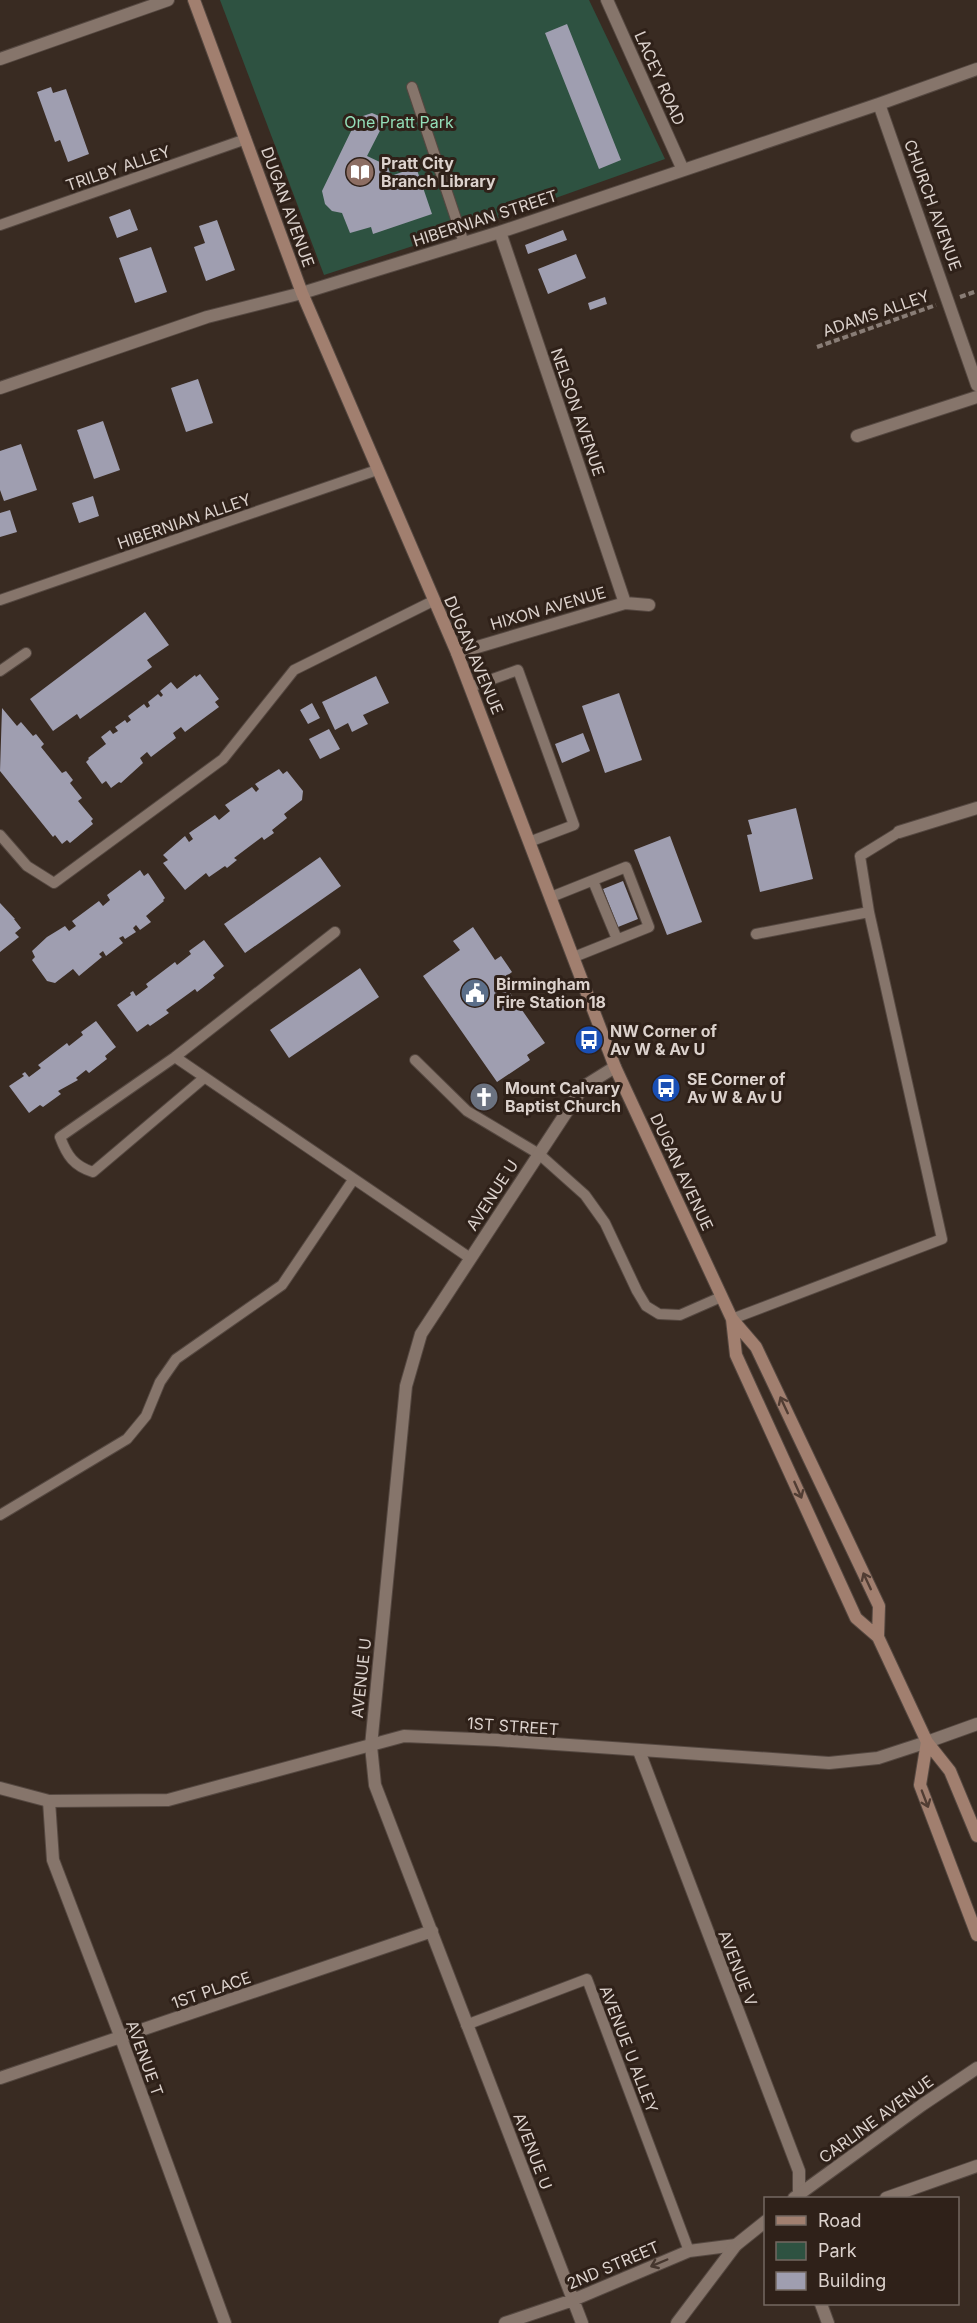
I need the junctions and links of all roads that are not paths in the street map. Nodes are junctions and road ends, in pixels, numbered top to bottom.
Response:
1 (168, 0) edge
2 (194, 0) edge
3 (607, 0) edge
4 (0, 59) edge
5 (977, 69) edge
6 (412, 87) dead end
7 (879, 104) junction
8 (246, 139) junction
9 (683, 170) junction
10 (0, 225) edge
11 (500, 232) junction
12 (464, 243) junction
13 (302, 293) junction
14 (977, 385) edge
15 (0, 388) edge
16 (977, 397) edge
17 (856, 436) dead end
18 (377, 470) junction
19 (0, 600) edge
20 (433, 601) junction
21 (625, 603) junction
22 (650, 605) dead end
23 (457, 652) junction
24 (26, 653) dead end
25 (0, 671) edge
26 (471, 687) junction
27 (977, 808) edge
28 (899, 832) joint
29 (0, 835) edge
30 (530, 842) junction
31 (593, 881) junction
32 (551, 897) junction
33 (869, 912) junction
34 (335, 932) dead end
35 (756, 934) dead end
36 (617, 939) junction
37 (574, 957) junction
38 (175, 1057) junction
39 (415, 1060) dead end
40 (615, 1067) junction
41 (204, 1078) junction
42 (539, 1154) junction
43 (353, 1180) junction
44 (470, 1258) junction
45 (721, 1297) junction
46 (732, 1319) junction
47 (0, 1515) edge
48 (878, 1637) junction
49 (977, 1724) edge
50 (927, 1742) junction
51 (371, 1746) junction
52 (639, 1751) junction
53 (0, 1788) edge
54 (49, 1801) junction
55 (977, 1836) edge
56 (432, 1931) junction
57 (977, 1935) edge
58 (466, 2025) junction
59 (121, 2038) junction
60 (977, 2068) edge
61 (0, 2078) edge
62 (977, 2166) edge
63 (799, 2197) edge
64 (800, 2197) edge
65 (892, 2197) edge
66 (764, 2223) edge
67 (736, 2245) junction
68 (688, 2251) junction
69 (573, 2300) junction
70 (821, 2305) edge
71 (225, 2323) edge
72 (505, 2323) edge
73 (582, 2323) edge
74 (677, 2323) edge
75 (828, 2323) edge

1 - 4 street
2 - 8 main road, DUGAN AVENUE
3 - 9 street, LACEY ROAD
5 - 7 street, HIBERNIAN STREET
6 - 12 lane
7 - 9 street, HIBERNIAN STREET
7 - 14 street, CHURCH AVENUE
8 - 10 lane, TRILBY ALLEY
8 - 13 main road, DUGAN AVENUE
9 - 11 street, HIBERNIAN STREET
11 - 12 street, HIBERNIAN STREET
11 - 21 street, NELSON AVENUE
12 - 13 street, HIBERNIAN STREET
13 - 15 street, HIBERNIAN STREET
13 - 18 main road, DUGAN AVENUE
16 - 17 street
18 - 19 lane, HIBERNIAN ALLEY
18 - 20 main road, DUGAN AVENUE
20 - 23 main road, DUGAN AVENUE
20 - 29 lane
21 - 22 street, HIXON AVENUE
21 - 23 street, HIXON AVENUE
23 - 26 main road, DUGAN AVENUE
24 - 25 lane
26 - 30 main road, DUGAN AVENUE
26 - 30 lane
27 - 28 street
28 - 33 lane
30 - 32 main road, DUGAN AVENUE
31 - 32 lane
31 - 36 lane
31 - 36 lane
32 - 37 main road, DUGAN AVENUE
33 - 35 lane
33 - 46 lane
34 - 38 lane
36 - 37 lane
37 - 40 main road, DUGAN AVENUE
38 - 41 lane
38 - 41 lane
39 - 42 lane
40 - 42 street, AVENUE U
40 - 45 main road, DUGAN AVENUE
41 - 43 lane
42 - 44 street, AVENUE U
42 - 45 lane
43 - 44 lane
43 - 47 lane
44 - 51 street, AVENUE U
45 - 46 main road, DUGAN AVENUE
46 -> 48 main road, DUGAN AVENUE
48 -> 46 main road, DUGAN AVENUE
48 - 50 main road, DUGAN AVENUE
49 - 50 street, 1ST STREET
50 - 52 street, 1ST STREET
50 - 55 main road, DUGAN AVENUE
50 -> 57 main road
51 - 52 street, 1ST STREET
51 - 54 street, 1ST STREET
51 - 56 street, AVENUE U
52 - 63 street, AVENUE V
53 - 54 street, 1ST STREET
54 - 59 street, AVENUE T
56 - 58 street, AVENUE U
56 - 59 street, 1ST PLACE
58 - 68 lane, AVENUE U ALLEY
58 - 69 street, AVENUE U
59 - 61 street, 1ST PLACE
59 - 71 street, AVENUE T
60 - 64 street, CARLINE AVENUE
62 - 65 street
66 - 67 street
67 - 68 street, 2ND STREET
67 - 74 street
68 -> 69 street, 2ND STREET
69 - 72 street, 2ND STREET
69 - 73 street, AVENUE U
70 - 75 street

